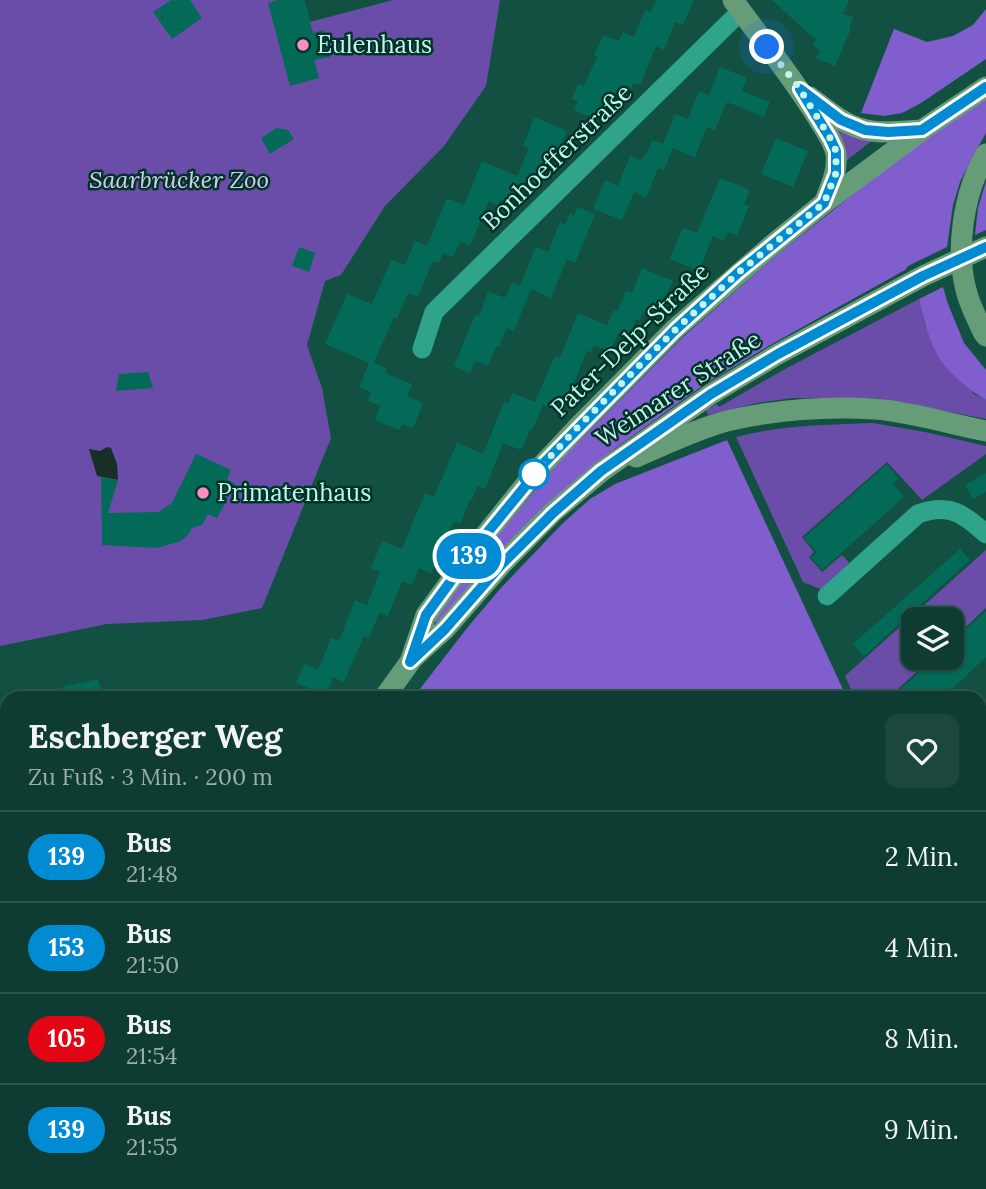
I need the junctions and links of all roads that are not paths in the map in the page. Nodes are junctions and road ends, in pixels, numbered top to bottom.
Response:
1 (737, 5) edge
2 (986, 87) edge
3 (800, 89) junction
4 (922, 130) junction
5 (986, 154) edge
6 (824, 203) junction
7 (986, 247) edge
8 (986, 336) edge
9 (422, 349) dead end
10 (986, 431) edge
11 (601, 471) junction
12 (986, 534) edge
13 (827, 596) dead end
14 (410, 662) junction
15 (389, 691) edge

1 - 3 street
1 - 9 street, Bonhoefferstraße
2 - 4 street, Pater-Delp-Straße
3 - 4 street
3 - 6 street
4 - 6 street, Pater-Delp-Straße
5 - 8 street
6 - 14 street, Pater-Delp-Straße
7 - 11 street, Weimarer Straße
10 - 11 street
11 - 14 street, Weimarer Straße
12 - 13 street
14 - 15 street, Pater-Delp-Straße

